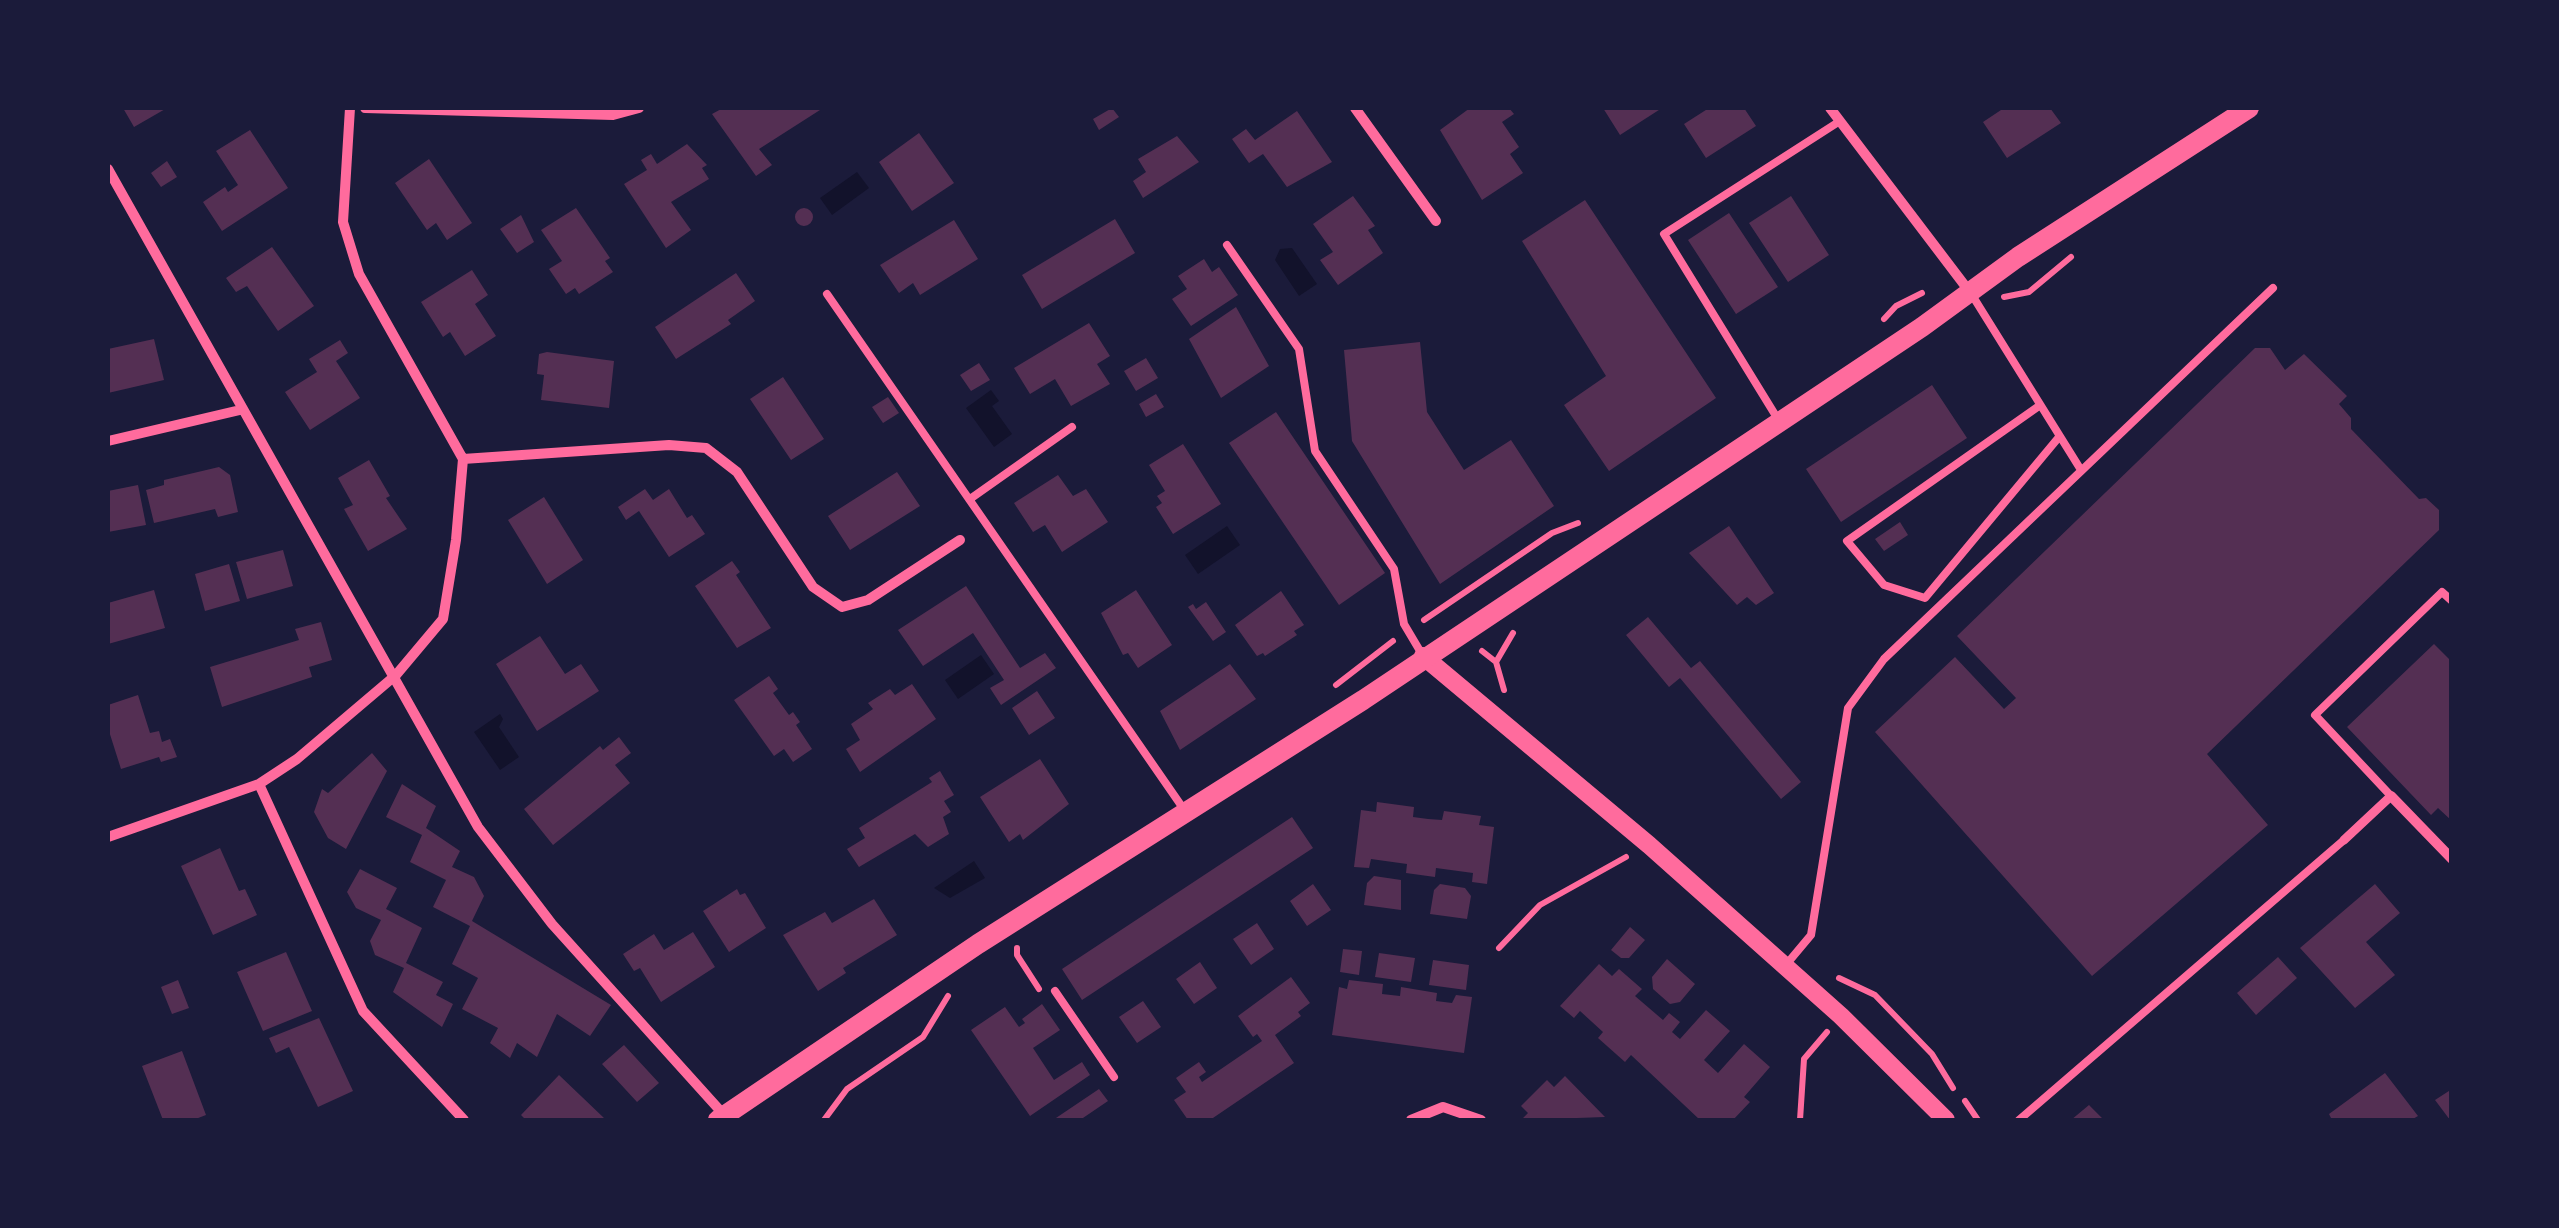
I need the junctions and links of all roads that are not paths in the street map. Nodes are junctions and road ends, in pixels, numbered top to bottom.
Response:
1 (350, 108) edge
2 (365, 108) edge
3 (639, 108) edge
4 (1355, 108) edge
5 (1830, 108) edge
6 (2249, 108) edge
7 (1840, 122) junction
8 (108, 169) edge
9 (1436, 221) dead end
10 (1227, 246) dead end
11 (2274, 288) dead end
12 (1969, 291) junction
13 (828, 294) dead end
14 (2039, 406) junction
15 (240, 410) junction
16 (1779, 421) junction
17 (1072, 427) dead end
18 (2059, 437) junction
19 (108, 441) edge
20 (463, 459) junction
21 (2080, 470) junction
22 (970, 499) junction
23 (960, 540) dead end
24 (2452, 601) edge
25 (1423, 656) junction
26 (396, 675) junction
27 (258, 784) junction
28 (2391, 796) junction
29 (1185, 811) junction
30 (108, 838) edge
31 (2344, 840) joint
32 (2452, 858) edge
33 (1785, 966) junction
34 (1055, 991) road end
35 (1114, 1077) dead end
36 (722, 1118) edge
37 (464, 1120) edge
38 (1411, 1120) edge
39 (1481, 1120) edge
40 (1946, 1120) edge
41 (2019, 1120) edge

1 - 20 street
2 - 3 street
4 - 9 street
5 - 7 street
6 - 12 main road
7 - 12 street
7 - 16 lane
8 - 15 street
10 - 25 lane
11 - 21 lane
12 - 14 lane
12 - 16 main road
13 - 22 lane
14 - 18 lane
14 - 18 lane
15 - 19 street
15 - 26 street
16 - 25 main road
17 - 22 lane
18 - 21 lane
20 - 23 street
20 - 26 street
21 - 33 lane
22 - 29 lane
24 - 28 lane
25 - 29 main road
25 - 33 street
26 - 27 street
26 - 36 street
27 - 30 street
27 - 37 street
28 - 31 street
28 - 32 street
29 - 36 main road
31 - 41 lane
33 - 40 street
34 - 35 lane
38 - 39 street

